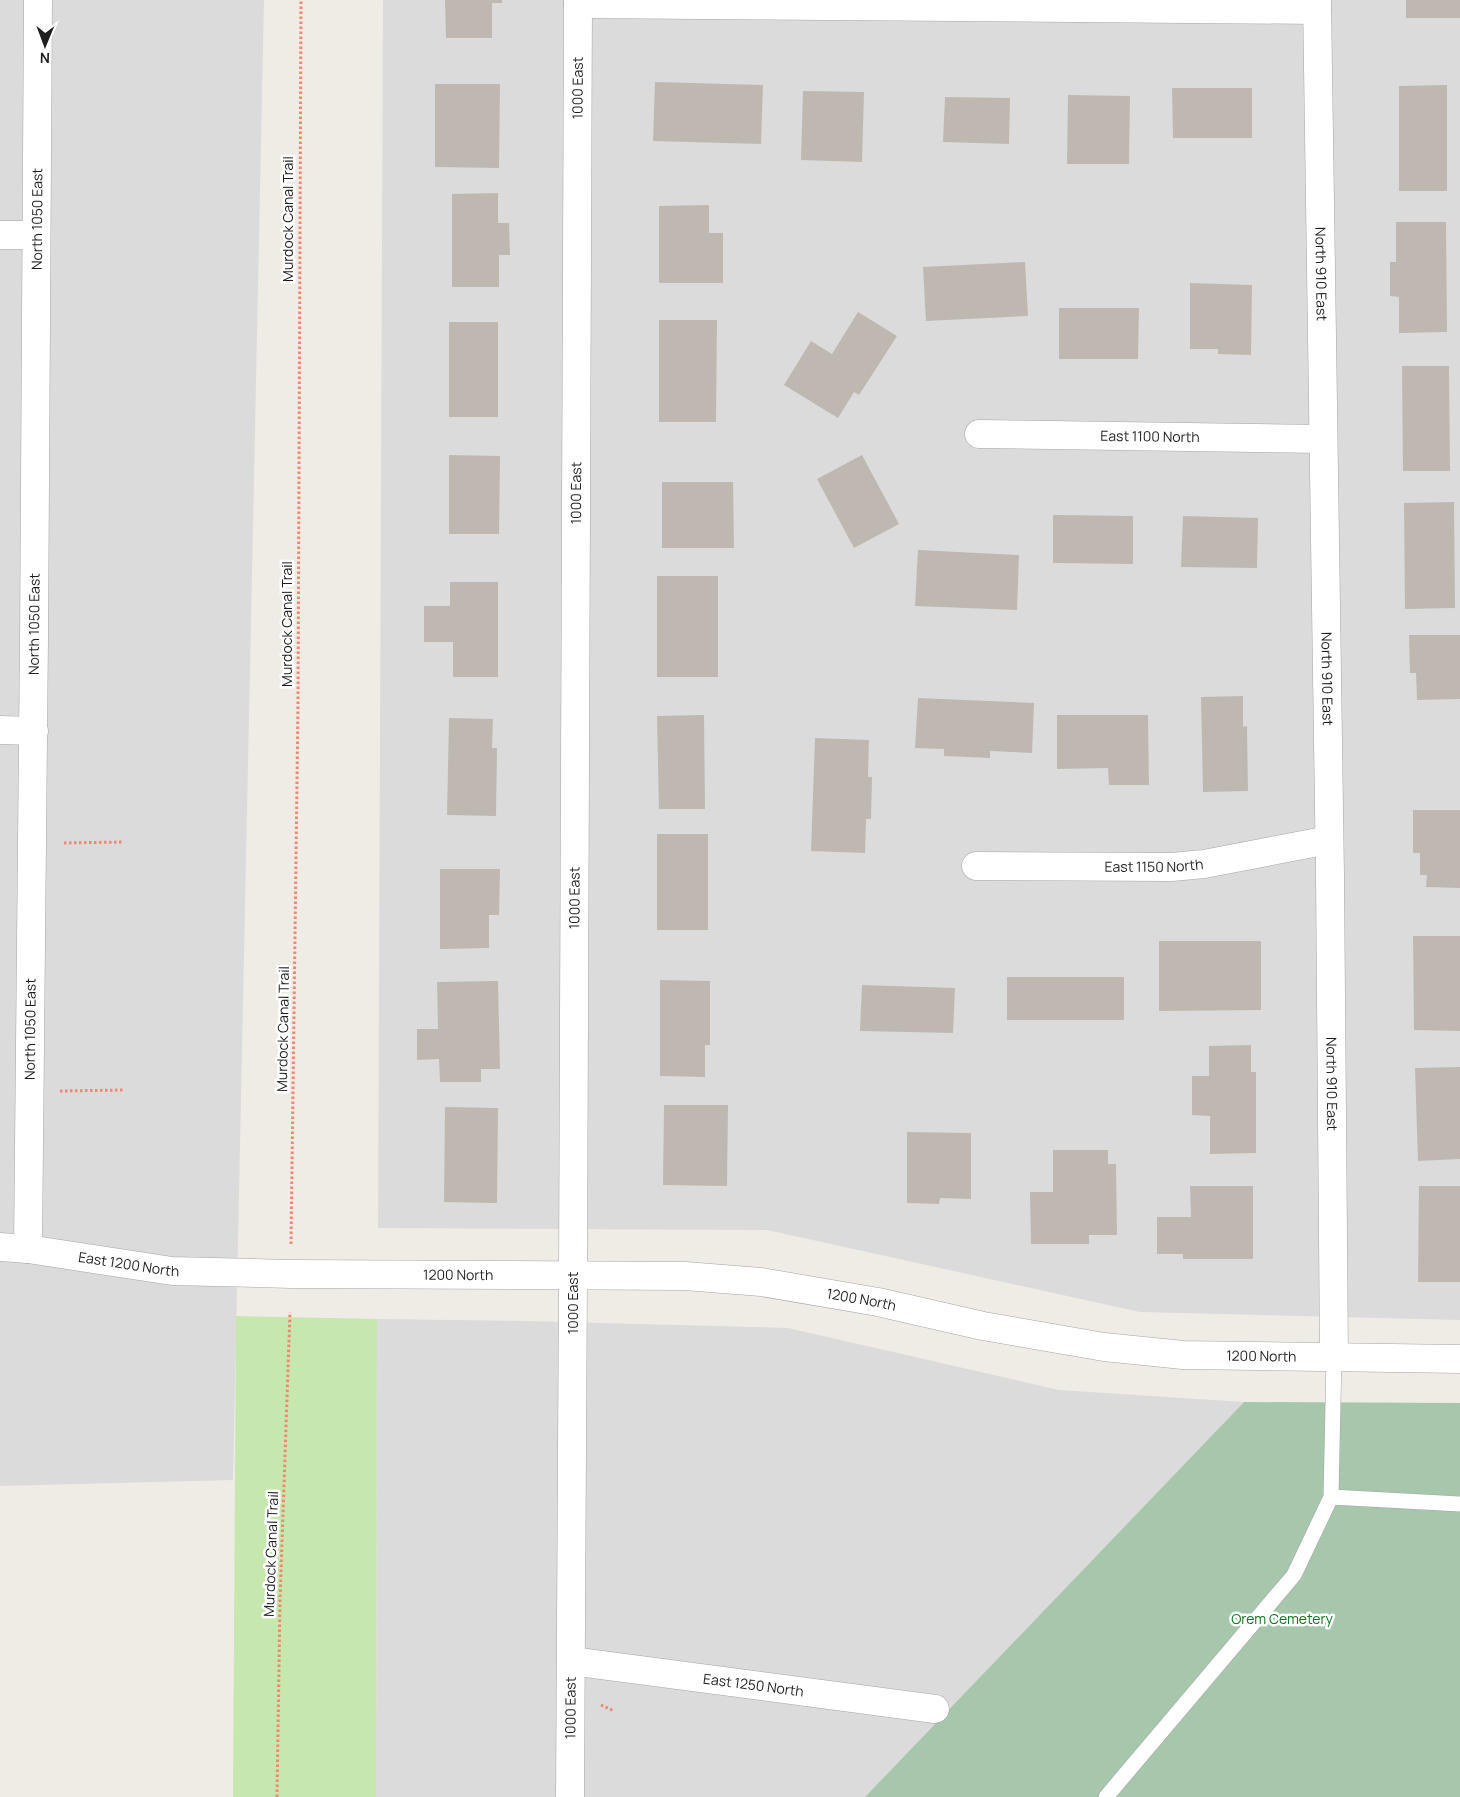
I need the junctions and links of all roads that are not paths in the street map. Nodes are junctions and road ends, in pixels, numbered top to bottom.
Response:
1 (38, 0) edge
2 (578, 2) edge
3 (1317, 5) edge
4 (0, 235) edge
5 (36, 236) junction
6 (979, 434) dead end
7 (1322, 439) junction
8 (0, 730) edge
9 (34, 731) junction
10 (1329, 840) junction
11 (976, 866) dead end
12 (0, 1247) edge
13 (28, 1249) junction
14 (259, 1274) joint
15 (573, 1277) junction
16 (1334, 1357) junction
17 (1460, 1359) edge
18 (1331, 1497) junction
19 (1460, 1504) edge
20 (571, 1661) junction
21 (935, 1709) dead end
22 (570, 1797) edge
23 (1106, 1797) edge

1 - 5 street, North 1050 East
2 - 3 street
2 - 15 street, 1000 East
3 - 7 street, North 910 East
4 - 5 street
5 - 9 street, North 1050 East
6 - 7 street, East 1100 North
7 - 10 street, North 910 East
8 - 9 street
9 - 13 street, North 1050 East
10 - 11 street, East 1150 North
10 - 16 street, North 910 East
12 - 13 street, East 1200 North
13 - 14 street, East 1200 North
14 - 15 street, 1200 North
15 - 16 street, 1200 North
15 - 20 street, 1000 East
16 - 17 street, 1200 North
16 - 18 lane
18 - 19 lane
18 - 23 lane
20 - 21 street, East 1250 North
20 - 22 street, 1000 East

